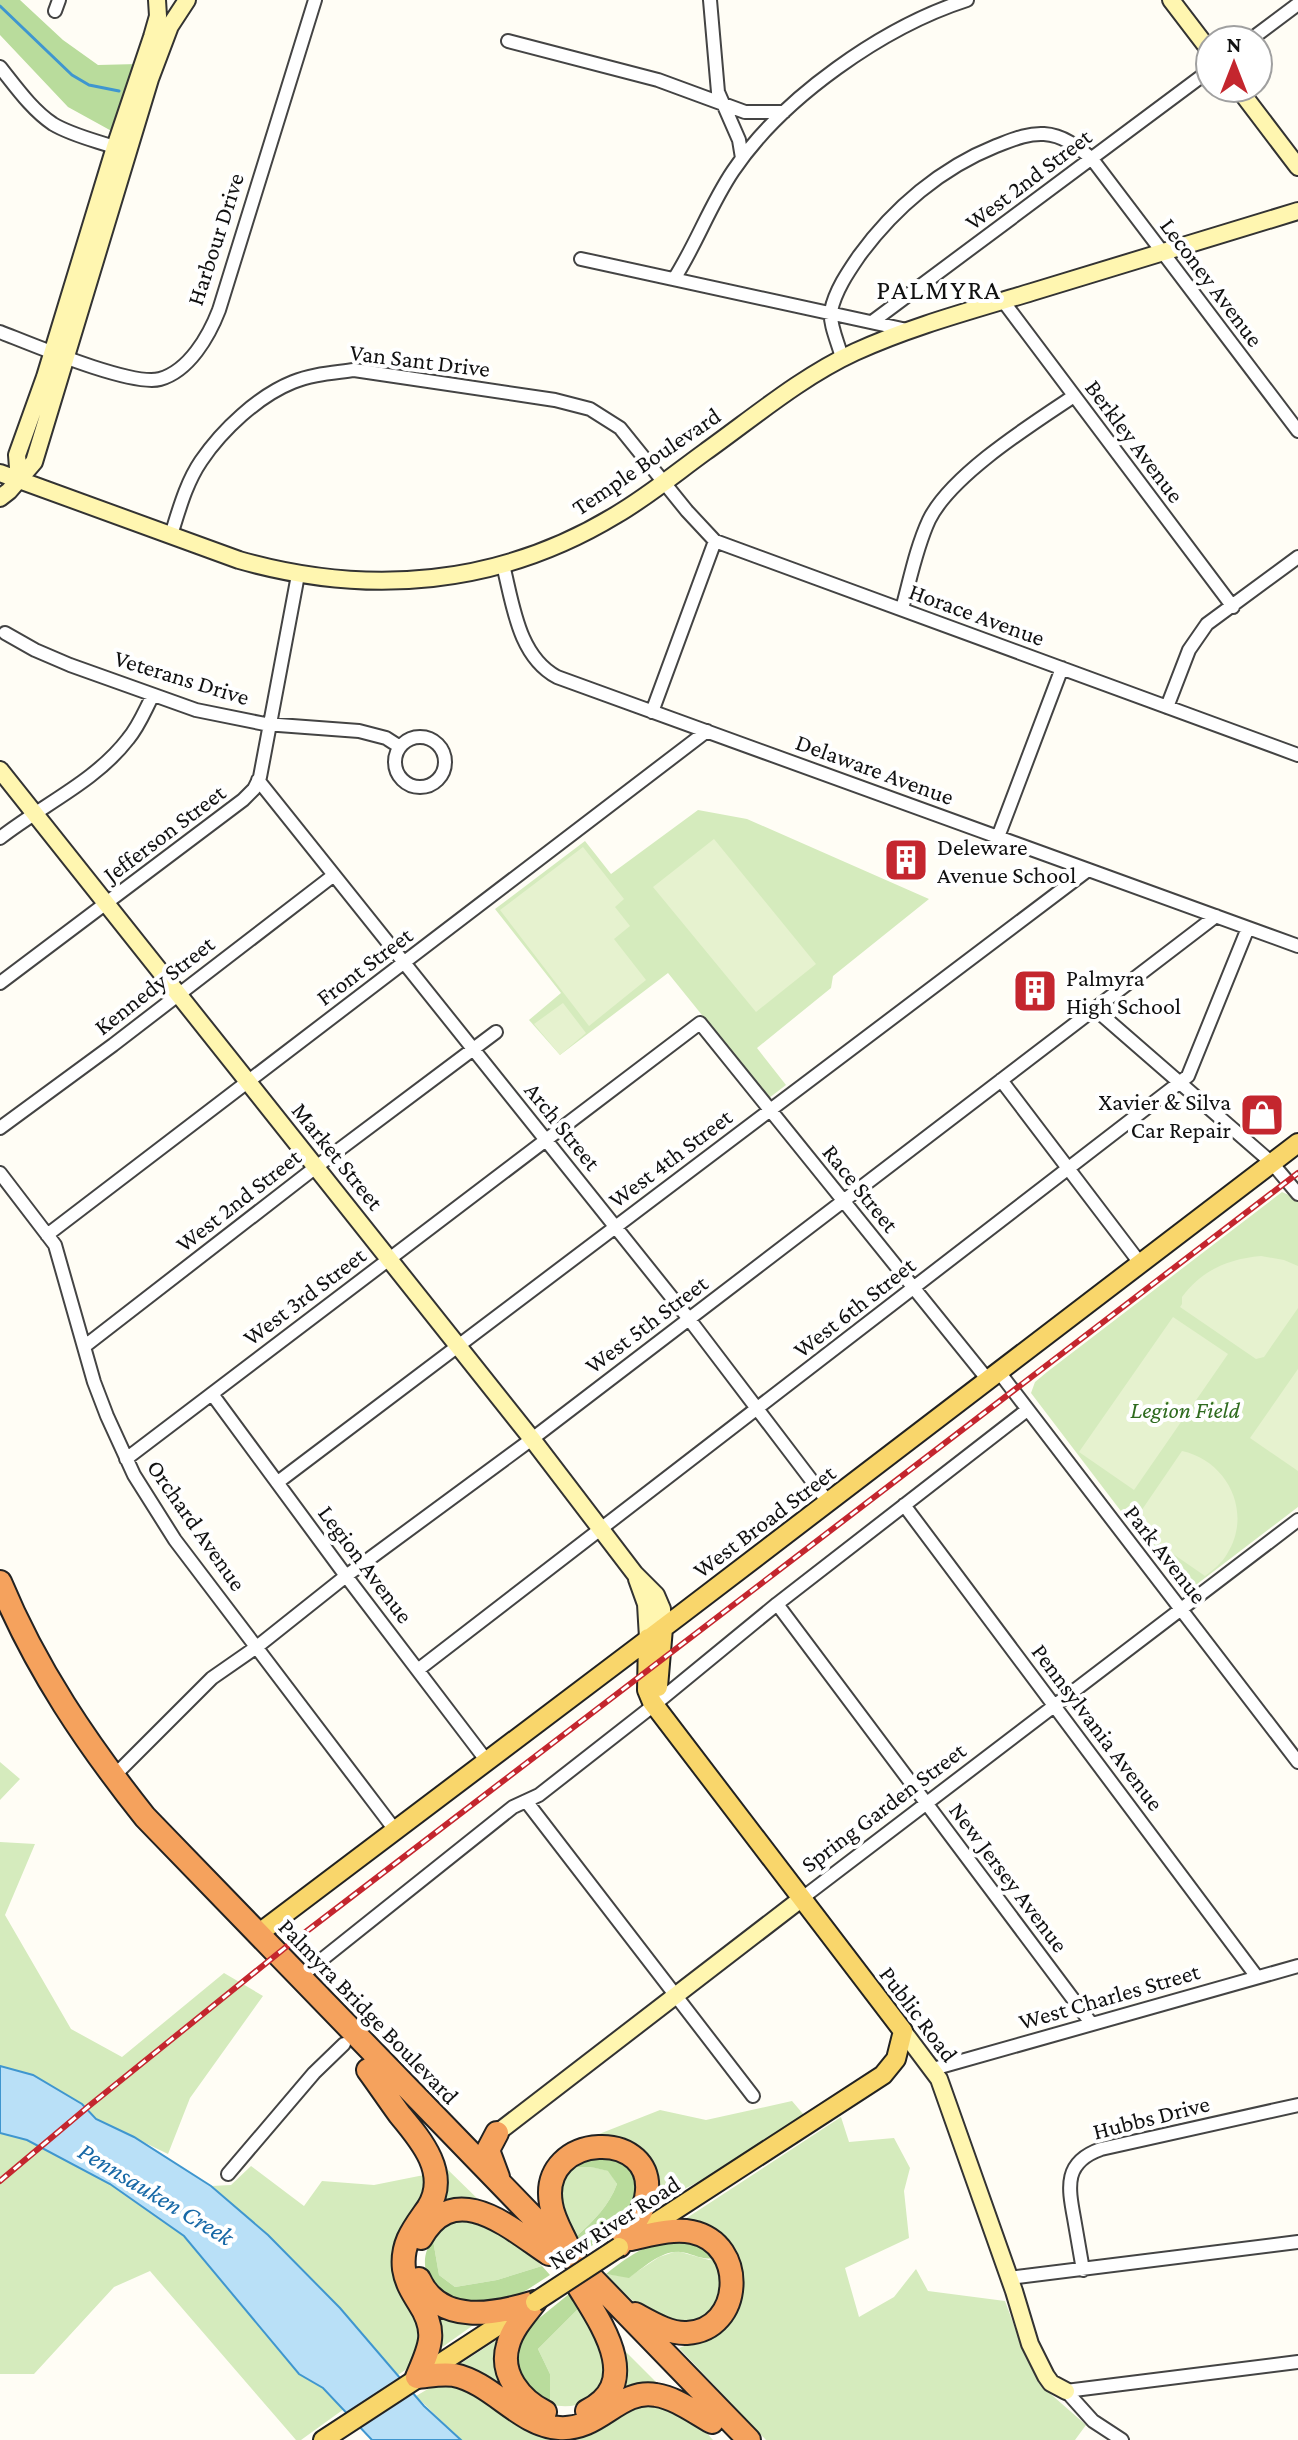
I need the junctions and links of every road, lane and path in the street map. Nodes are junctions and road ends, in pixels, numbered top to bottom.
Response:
1 (157, 0) edge
2 (187, 0) edge
3 (315, 0) edge
4 (710, 0) edge
5 (967, 0) edge
6 (1171, 0) edge
7 (1298, 4) edge
8 (1271, 24) edge
9 (1194, 30) edge
10 (508, 41) dead end
11 (154, 48) junction
12 (0, 67) edge
13 (1194, 82) edge
14 (721, 103) junction
15 (1250, 104) edge
16 (784, 112) junction
17 (122, 149) junction
18 (742, 158) junction
19 (1092, 159) junction
20 (1298, 167) edge
21 (1298, 211) edge
22 (1162, 252) junction
23 (581, 259) dead end
24 (674, 279) junction
25 (1003, 301) junction
26 (831, 313) junction
27 (872, 322) junction
28 (907, 330) junction
29 (0, 332) edge
30 (59, 354) junction
31 (842, 358) junction
32 (1074, 396) junction
33 (1298, 431) edge
34 (0, 473) edge
35 (19, 480) junction
36 (664, 482) junction
37 (0, 498) edge
38 (171, 535) junction
39 (715, 541) junction
40 (1298, 557) edge
41 (503, 565) junction
42 (298, 575) junction
43 (1233, 607) junction
44 (902, 609) junction
45 (5, 633) dead end
46 (1062, 668) junction
47 (153, 695) junction
48 (1167, 707) junction
49 (652, 712) junction
50 (271, 724) junction
51 (707, 731) junction
52 (400, 747) junction
53 (1298, 755) edge
54 (0, 770) edge
55 (258, 780) junction
56 (35, 814) junction
57 (998, 837) junction
58 (0, 838) edge
59 (1088, 870) junction
60 (334, 875) junction
61 (106, 904) junction
62 (1216, 916) junction
63 (1248, 928) junction
64 (1298, 946) edge
65 (404, 963) junction
66 (0, 983) edge
67 (178, 994) junction
68 (1095, 1009) junction
69 (700, 1023) joint
70 (496, 1032) dead end
71 (473, 1049) junction
72 (1001, 1080) junction
73 (248, 1083) junction
74 (1180, 1083) junction
75 (770, 1110) junction
76 (0, 1128) edge
77 (546, 1140) junction
78 (1298, 1143) edge
79 (1272, 1163) junction
80 (316, 1167) junction
81 (1068, 1169) junction
82 (0, 1173) edge
83 (1298, 1194) edge
84 (843, 1201) junction
85 (615, 1227) junction
86 (47, 1235) junction
87 (389, 1259) junction
88 (1140, 1263) junction
89 (914, 1288) junction
90 (689, 1319) junction
91 (85, 1346) junction
92 (458, 1346) junction
93 (993, 1376) junction
94 (212, 1394) junction
95 (756, 1410) junction
96 (1027, 1410) junction
97 (532, 1439) junction
98 (126, 1459) junction
99 (278, 1482) junction
100 (828, 1502) junction
101 (904, 1505) junction
102 (1298, 1520) edge
103 (600, 1529) junction
104 (346, 1576) junction
105 (0, 1582) edge
106 (777, 1604) junction
107 (1181, 1610) junction
108 (0, 1619) edge
109 (655, 1633) junction
110 (258, 1646) junction
111 (419, 1669) junction
112 (654, 1705) junction
113 (1055, 1706) junction
114 (486, 1760) junction
115 (1298, 1762) edge
116 (113, 1777) junction
117 (526, 1801) junction
118 (927, 1804) junction
119 (395, 1830) junction
120 (801, 1899) junction
121 (258, 1934) junction
122 (1298, 1966) edge
123 (300, 1977) junction
124 (1257, 1977) junction
125 (675, 1996) junction
126 (1091, 2023) junction
127 (903, 2031) junction
128 (344, 2044) junction
129 (933, 2069) junction
130 (368, 2070) junction
131 (753, 2096) dead end
132 (1298, 2105) edge
133 (497, 2133) junction
134 (460, 2142) junction
135 (228, 2174) dead end
136 (502, 2185) junction
137 (1298, 2242) edge
138 (625, 2243) junction
139 (549, 2254) junction
140 (575, 2259) junction
141 (1083, 2270) junction
142 (1009, 2278) junction
143 (577, 2284) junction
144 (535, 2302) junction
145 (617, 2303) junction
146 (1298, 2362) edge
147 (417, 2377) junction
148 (1066, 2391) junction
149 (712, 2422) junction
150 (327, 2438) edge
151 (729, 2440) edge
152 (749, 2440) edge
153 (1122, 2440) edge

1 - 11 street
2 - 11 street
3 - 30 street, Harbour Drive
4 - 14 street
5 - 16 street
6 - 9 street
7 - 8 street
10 - 14 street
11 - 17 street
12 - 17 street
13 - 19 street, West 2nd Street
14 - 16 street
14 - 18 street
15 - 20 street
16 - 18 street
17 - 30 street
18 - 24 street
19 - 22 street, Leconey Avenue
19 - 26 street, Leconey Avenue
19 - 27 street, West 2nd Street
21 - 22 street, Temple Boulevard
22 - 25 street, Temple Boulevard
22 - 33 street, Leconey Avenue
23 - 24 street
24 - 26 street
25 - 28 street, Temple Boulevard
25 - 32 street, Berkley Avenue
26 - 27 street
26 - 31 street
27 - 28 street
28 - 31 street, Temple Boulevard
29 - 30 street, Harbour Drive
30 - 35 street
31 - 36 street, Temple Boulevard
32 - 43 street, Berkley Avenue
32 - 44 street
34 - 35 street, Temple Boulevard
35 - 37 street
35 - 38 street, Temple Boulevard
36 - 38 street, Van Sant Drive
36 - 39 street, Horace Avenue
36 - 41 street, Temple Boulevard
38 - 42 street, Temple Boulevard
39 - 44 street, Horace Avenue
39 - 49 street
40 - 43 street
41 - 42 street, Temple Boulevard
41 - 49 street, Delaware Avenue
42 - 50 street, Jefferson Street
43 - 48 street
44 - 46 street, Horace Avenue
45 - 47 street, Veterans Drive
46 - 48 street, Horace Avenue
46 - 57 street
47 - 50 street, Veterans Drive
47 - 56 street
48 - 53 street, Horace Avenue
49 - 51 street, Delaware Avenue
50 - 52 street, Veterans Drive
50 - 55 street, Jefferson Street
51 - 57 street, Delaware Avenue
51 - 65 street, Front Street
52 - 52 street, Veterans Drive
54 - 56 street, Market Street
55 - 60 street, Arch Street
55 - 61 street, Jefferson Street
56 - 58 street
56 - 61 street, Market Street
57 - 59 street, Delaware Avenue
59 - 62 street, Delaware Avenue
59 - 75 street, West 4th Street
60 - 65 street, Arch Street
60 - 67 street, Kennedy Street
61 - 66 street, Jefferson Street
61 - 67 street, Market Street
62 - 63 street, Delaware Avenue
62 - 68 street, West 5th Street
63 - 64 street, Delaware Avenue
63 - 74 street, West 6th Street
65 - 71 street, Arch Street
65 - 73 street, Front Street
67 - 73 street, Market Street
67 - 76 street, Kennedy Street
68 - 72 street, West 5th Street
68 - 74 street
69 - 75 street, Race Street
69 - 77 street, West 3rd Street
70 - 71 street, West 2nd Street
71 - 77 street, Arch Street
71 - 80 street, West 2nd Street
72 - 81 street
72 - 84 street, West 5th Street
73 - 80 street, Market Street
73 - 86 street, Front Street
74 - 79 street
74 - 81 street, West 6th Street
75 - 84 street, Race Street
75 - 85 street, West 4th Street
77 - 85 street, Arch Street
77 - 87 street, West 3rd Street
78 - 79 main road, West Broad Street
79 - 83 street
79 - 88 main road, West Broad Street
80 - 87 street, Market Street
80 - 91 street, West 2nd Street
81 - 88 street
81 - 89 street, West 6th Street
82 - 86 street, Orchard Avenue
84 - 89 street, Race Street
84 - 90 street, West 5th Street
85 - 90 street, Arch Street
85 - 92 street, West 4th Street
86 - 91 street, Orchard Avenue
87 - 92 street, Market Street
87 - 94 street, West 3rd Street
88 - 93 main road, West Broad Street
89 - 93 street, Race Street
89 - 95 street, West 6th Street
90 - 95 street, Arch Street
90 - 97 street, West 5th Street
91 - 98 street, Orchard Avenue
92 - 97 street, Market Street
92 - 99 street, West 4th Street
93 - 96 street, Park Avenue
93 - 100 main road, West Broad Street
94 - 98 street, West 3rd Street
94 - 99 street, Legion Avenue
95 - 100 street, Arch Street
95 - 103 street, West 6th Street
96 - 101 street
96 - 107 street, Park Avenue
97 - 103 street, Market Street
97 - 104 street, West 5th Street
98 - 110 street, Orchard Avenue
99 - 104 street, Legion Avenue
100 - 109 main road, West Broad Street
101 - 106 street
101 - 113 street, Pennsylvania Avenue
102 - 107 street, Spring Garden Street
103 - 109 street, Market Street
103 - 111 street, West 6th Street
104 - 110 street, West 5th Street
104 - 111 street, Legion Avenue
105 - 116 highway, Palmyra Bridge Boulevard
106 - 112 street
106 - 118 street, New Jersey Avenue
107 - 113 street, Spring Garden Street
107 - 115 street, Park Avenue
108 - 128 highway, Palmyra Bridge Boulevard
109 - 112 main road, Public Road
109 - 114 main road, West Broad Street
110 - 116 street, West 5th Street
110 - 119 street, Orchard Avenue
111 - 114 street, Legion Avenue
112 - 117 street
112 - 120 main road, Public Road
113 - 118 street, Spring Garden Street
113 - 124 street, Pennsylvania Avenue
114 - 119 main road, West Broad Street
116 - 121 highway, Palmyra Bridge Boulevard
117 - 123 street
117 - 125 street
118 - 120 street, Spring Garden Street
118 - 126 street, New Jersey Avenue
119 - 121 main road, West Broad Street
120 - 125 street, Spring Garden Street
120 - 127 main road, Public Road
121 - 123 highway, Palmyra Bridge Boulevard
122 - 124 street, West Charles Street
123 - 134 highway, Palmyra Bridge Boulevard
124 - 126 street, West Charles Street
125 - 131 street
125 - 133 street, Spring Garden Street
126 - 129 street, West Charles Street
127 - 129 street, Public Road
127 - 138 main road, New River Road
128 - 130 highway, Palmyra Bridge Boulevard
128 - 135 street
129 - 142 street, Public Road
130 - 139 highway, Palmyra Bridge Boulevard
130 - 147 highway
132 - 141 street, Hubbs Drive
133 - 134 highway
133 - 136 highway
134 - 136 highway, Palmyra Bridge Boulevard
136 - 140 highway, Palmyra Bridge Boulevard
137 - 141 street
138 - 140 highway
138 - 144 main road, New River Road, bridge
138 - 145 highway
139 - 143 highway, Palmyra Bridge Boulevard
139 - 144 highway
140 - 145 highway, Palmyra Bridge Boulevard
141 - 142 street
142 - 148 street, Public Road
143 - 144 highway
143 - 149 highway, Palmyra Bridge Boulevard
144 - 147 main road, New River Road
145 - 152 highway, Palmyra Bridge Boulevard
146 - 148 street
147 - 149 highway
147 - 150 main road, New River Road
148 - 153 street
149 - 151 highway, Palmyra Bridge Boulevard

